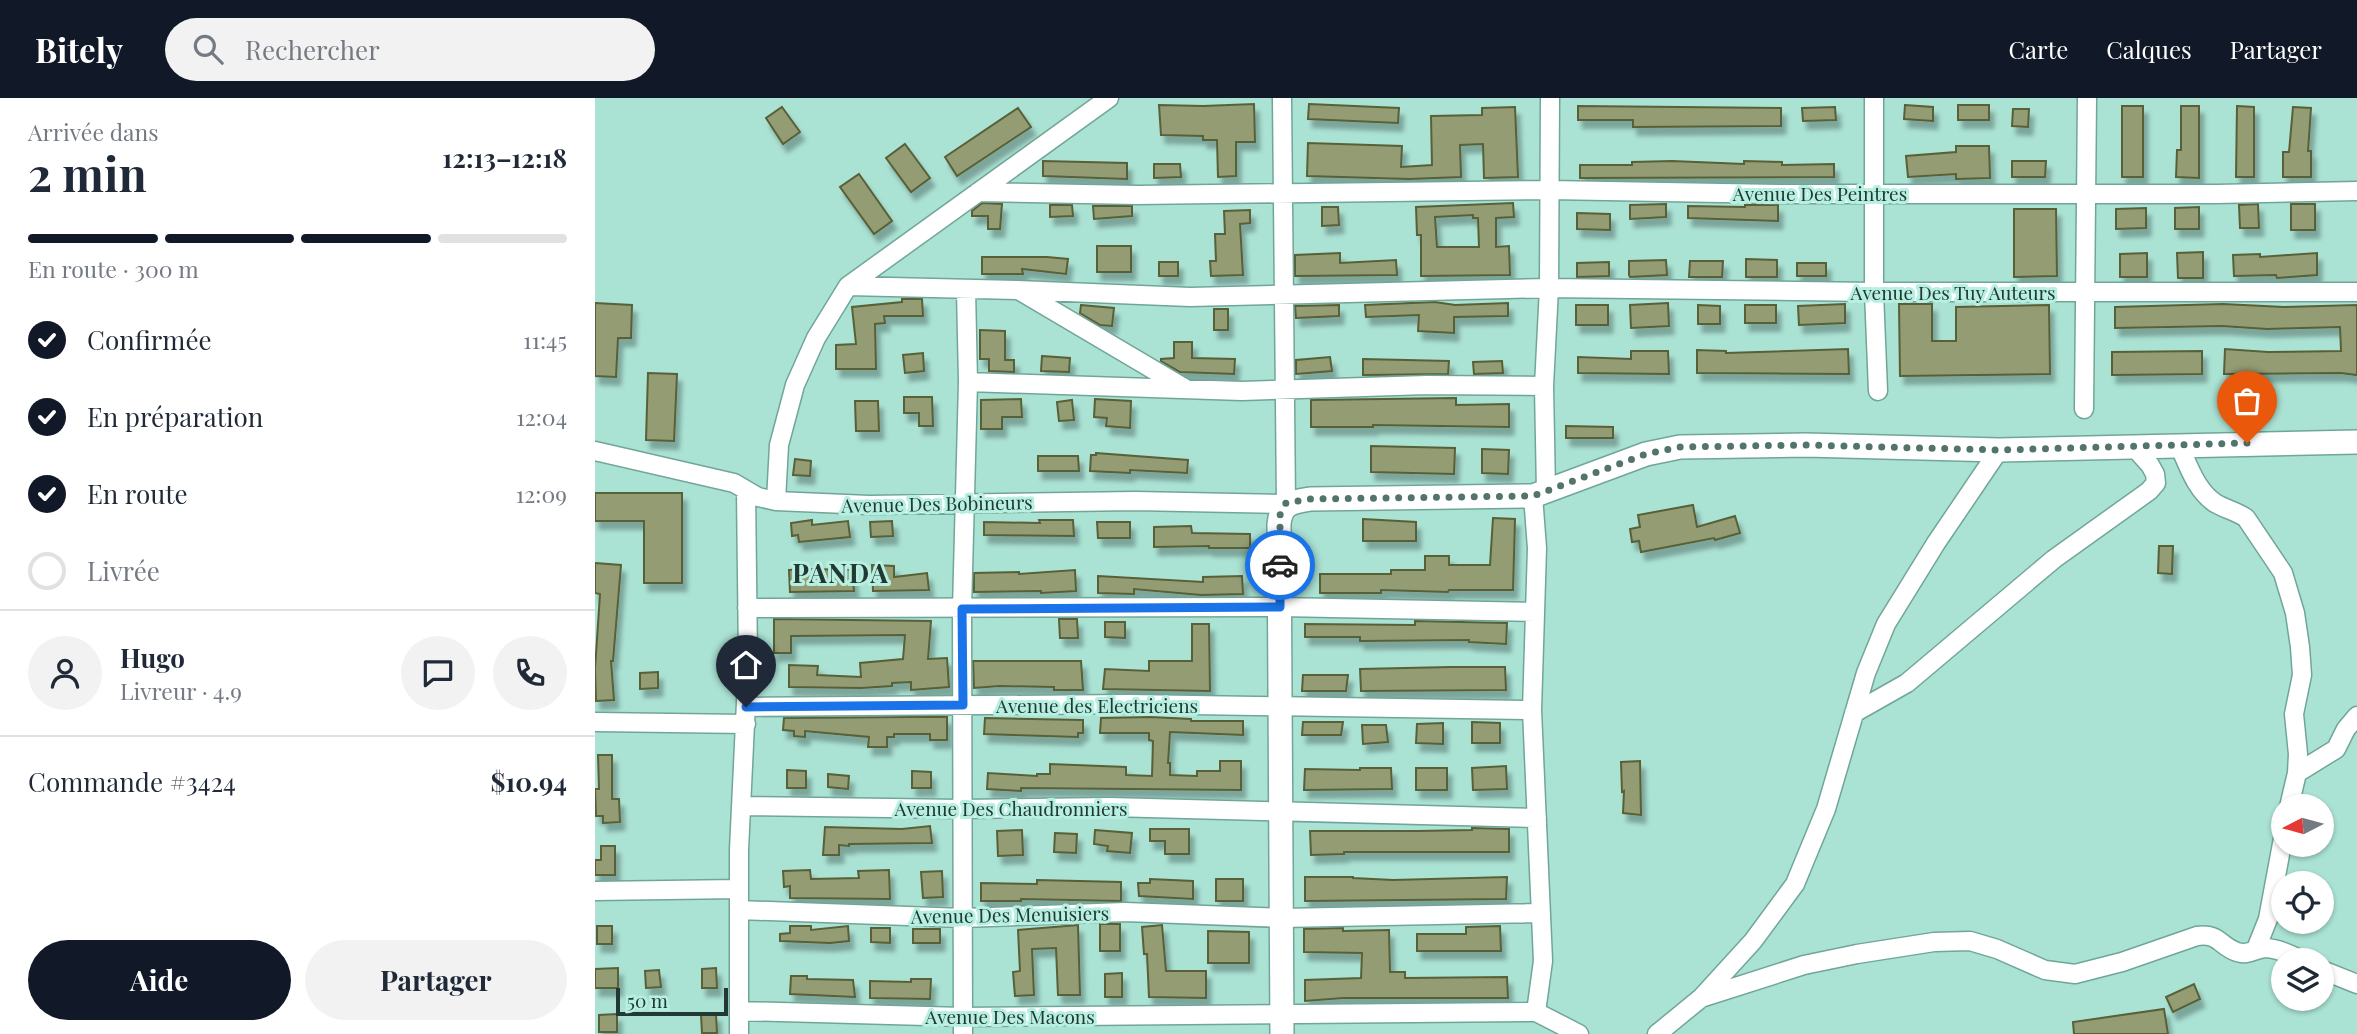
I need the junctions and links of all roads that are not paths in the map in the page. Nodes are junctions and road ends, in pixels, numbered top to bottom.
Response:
1 (1109, 98) edge
2 (1282, 98) edge
3 (1550, 98) edge
4 (1874, 98) edge
5 (2087, 98) edge
6 (1549, 190) junction
7 (2357, 191) edge
8 (978, 192) junction
9 (1873, 192) junction
10 (2084, 192) junction
11 (1284, 193) junction
12 (848, 286) junction
13 (1549, 288) junction
14 (966, 290) junction
15 (1017, 290) junction
16 (1874, 292) junction
17 (2084, 292) junction
18 (2357, 292) edge
19 (1284, 296) junction
20 (968, 382) junction
21 (1544, 386) junction
22 (1189, 390) junction
23 (1286, 390) junction
24 (1878, 391) dead end
25 (2084, 409) dead end
26 (2357, 442) edge
27 (2179, 445) junction
28 (2134, 447) junction
29 (1999, 450) junction
30 (595, 451) edge
31 (746, 490) junction
32 (1539, 494) junction
33 (776, 501) junction
34 (963, 502) junction
35 (1286, 503) junction
36 (1280, 607) junction
37 (747, 608) junction
38 (962, 609) junction
39 (1534, 612) junction
40 (963, 705) junction
41 (1280, 707) junction
42 (1532, 710) junction
43 (1854, 713) junction
44 (746, 715) junction
45 (2357, 716) edge
46 (595, 722) edge
47 (2297, 773) junction
48 (2292, 794) edge
49 (741, 806) junction
50 (961, 809) junction
51 (1281, 810) junction
52 (1537, 818) junction
53 (2279, 858) edge
54 (739, 889) junction
55 (595, 891) edge
56 (739, 909) junction
57 (1540, 913) junction
58 (963, 918) junction
59 (1282, 918) junction
60 (2271, 948) edge
61 (2256, 949) junction
62 (2334, 975) edge
63 (2357, 984) edge
64 (1701, 998) junction
65 (739, 1011) junction
66 (1536, 1012) junction
67 (1282, 1025) edge
68 (963, 1026) edge
69 (739, 1034) edge
70 (1579, 1034) edge
71 (1657, 1034) edge

1 - 8 street
2 - 11 street
3 - 6 street
4 - 9 street
5 - 10 street
6 - 9 street, Avenue Des Peintres
6 - 11 street, Avenue Des Peintres
6 - 13 street
7 - 10 street, Avenue Des Peintres
8 - 11 street, Avenue Des Peintres
8 - 12 street
9 - 10 street, Avenue Des Peintres
9 - 16 street
10 - 17 street
11 - 19 street
12 - 14 street, Avenue Des Tuy Auteurs
12 - 33 street
13 - 16 street, Avenue Des Tuy Auteurs
13 - 19 street, Avenue Des Tuy Auteurs
13 - 21 street
14 - 15 street, Avenue Des Tuy Auteurs
14 - 20 street
15 - 19 street, Avenue Des Tuy Auteurs
15 - 22 street
16 - 17 street, Avenue Des Tuy Auteurs
16 - 24 street
17 - 18 street, Avenue Des Tuy Auteurs
17 - 25 street
19 - 23 street
20 - 22 street
20 - 34 street
21 - 23 street
21 - 32 street
22 - 23 street
23 - 35 street
26 - 27 street
27 - 28 street
27 - 47 street
28 - 29 street
28 - 43 street
29 - 32 street
29 - 43 street
30 - 31 street, Avenue Des Bobineurs
31 - 33 street, Avenue Des Bobineurs
31 - 37 street
32 - 35 street
32 - 39 street
33 - 34 street, Avenue Des Bobineurs
34 - 35 street, Avenue Des Bobineurs
34 - 38 street
35 - 36 street
36 - 38 street
36 - 39 street
36 - 41 street
37 - 38 street
37 - 44 street
38 - 40 street
39 - 42 street
40 - 41 street, Avenue des Electriciens
40 - 44 street, Avenue des Electriciens
40 - 50 street
41 - 42 street, Avenue des Electriciens
41 - 51 street
42 - 52 street
43 - 64 street
44 - 46 street, Avenue des Electriciens
44 - 49 street
45 - 47 street
47 - 48 street
49 - 50 street, Avenue Des Chaudronniers
49 - 54 street
50 - 51 street, Avenue Des Chaudronniers
50 - 58 street
51 - 52 street, Avenue Des Chaudronniers
51 - 59 street
52 - 57 street
53 - 61 street
54 - 55 street
54 - 56 street
56 - 58 street, Avenue Des Menuisiers
56 - 65 street
57 - 59 street, Avenue Des Menuisiers
57 - 66 street
58 - 59 street, Avenue Des Menuisiers
58 - 68 street
59 - 67 street
60 - 61 street
61 - 64 street
62 - 63 street
64 - 71 street
65 - 68 street, Avenue Des Macons
65 - 69 street
66 - 67 street, Avenue Des Macons
66 - 70 street
67 - 68 street, Avenue Des Macons

